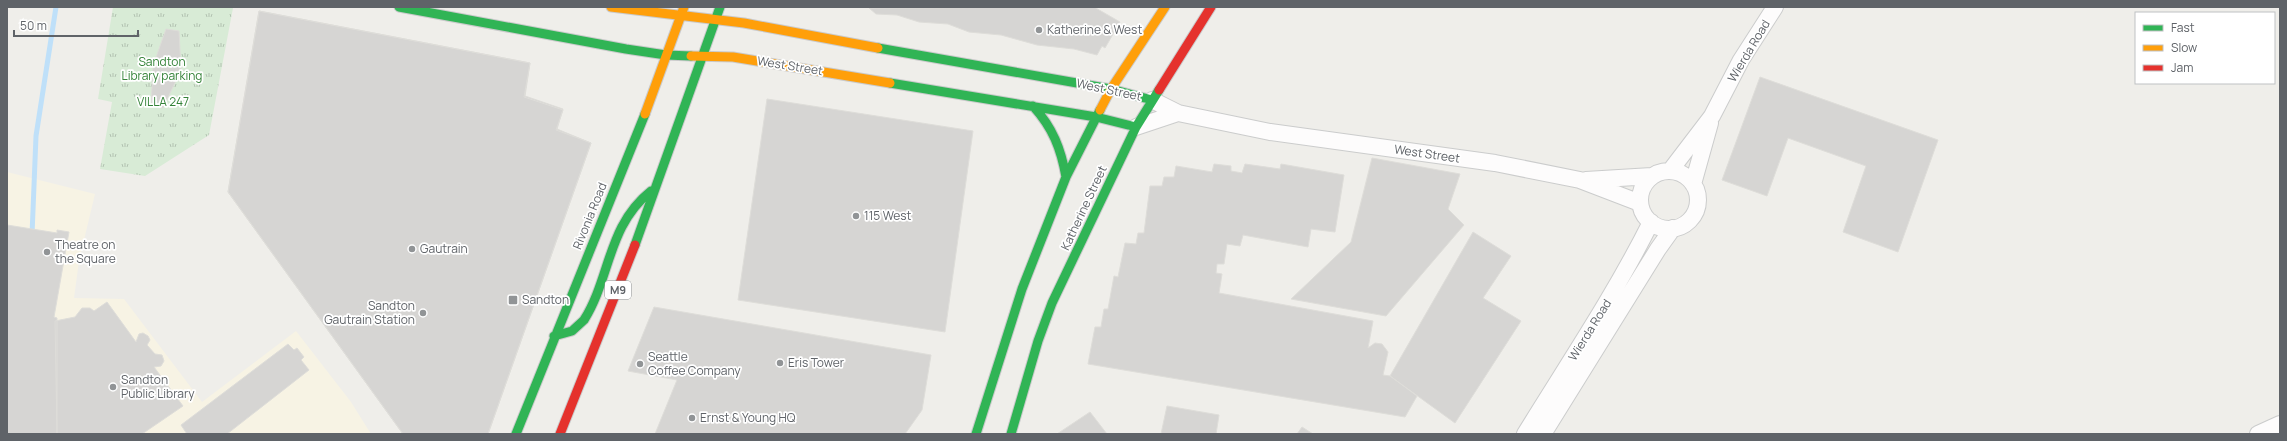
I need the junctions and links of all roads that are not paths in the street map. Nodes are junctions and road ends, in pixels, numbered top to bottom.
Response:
1 (399, 7) edge
2 (611, 7) edge
3 (720, 7) edge
4 (1165, 7) edge
5 (1211, 7) edge
6 (1775, 7) edge
7 (682, 11) edge
8 (715, 18) junction
9 (1152, 45) dead end
10 (666, 55) junction
11 (702, 56) junction
12 (1111, 89) junction
13 (1152, 100) junction
14 (1033, 106) junction
15 (1178, 113) junction
16 (1712, 116) junction
17 (1096, 117) junction
18 (1136, 127) junction
19 (1670, 171) junction
20 (1652, 176) junction
21 (1066, 177) junction
22 (1580, 180) junction
23 (1693, 184) junction
24 (654, 189) junction
25 (1640, 203) junction
26 (1650, 222) junction
27 (1673, 228) junction
28 (554, 336) junction
29 (1548, 396) junction
30 (1562, 404) junction
31 (2280, 424) edge
32 (516, 434) edge
33 (560, 434) edge
34 (976, 434) edge
35 (1011, 434) edge
36 (1525, 434) edge
37 (1543, 434) edge
38 (2258, 434) edge

1 - 10 main road, West Street
2 - 7 main road, West Street
3 - 8 main road, M9
4 - 12 main road, Katherine Street
5 - 13 main road, Katherine Street
6 - 16 street, Wierda Road
7 - 8 main road, West Street
7 - 10 main road, Rivonia Road
8 - 11 main road, M9
8 - 12 main road, West Street
9 - 12 main road
10 - 11 main road, West Street
10 - 28 main road, Rivonia Road
11 - 14 main road, West Street
11 - 24 main road, M9
12 - 13 main road, West Street
12 - 17 main road, Katherine Street
13 - 15 street, West Street
13 - 18 main road, Katherine Street
14 - 17 main road, West Street
14 - 21 main road
15 - 18 street
15 - 22 street, West Street
16 - 19 street, Wierda Road
16 - 23 street, Wierda Road
17 - 18 main road, West Street
17 - 21 main road, Katherine Street
18 - 35 main road, Katherine Street
19 - 20 street
19 - 23 street
20 - 22 street, West Street
20 - 25 street
21 - 34 main road, Katherine Street
22 - 25 street, West Street
23 - 27 street
24 - 28 main road
24 - 33 main road, M9
25 - 26 street
26 - 27 street
26 - 29 street, Wierda Road
27 - 30 street, Wierda Road
28 - 32 main road, Rivonia Road
29 - 30 street
29 - 36 street, Wierda Road
30 - 37 street, Wierda Road
31 - 38 street

